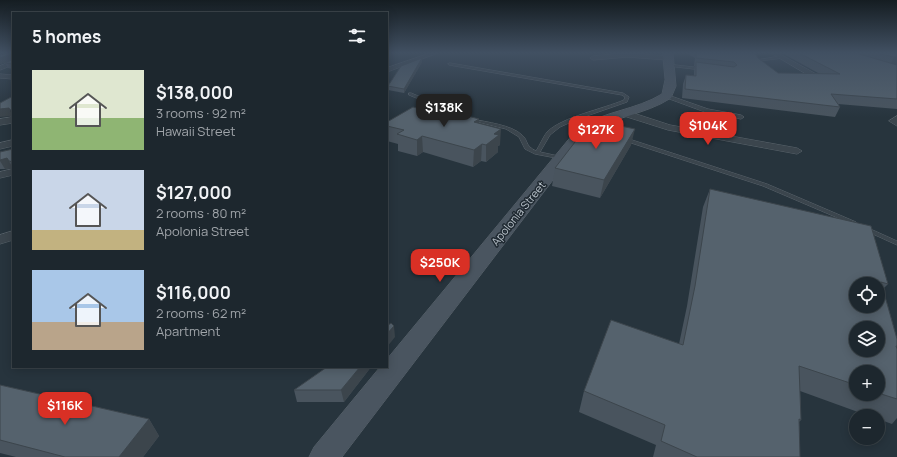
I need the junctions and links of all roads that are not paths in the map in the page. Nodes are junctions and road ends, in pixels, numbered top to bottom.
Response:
1 (510, 74) edge
2 (669, 74) edge
3 (813, 74) edge
4 (0, 76) edge
5 (12, 77) edge
6 (823, 80) edge
7 (410, 94) dead end
8 (666, 96) junction
9 (618, 105) junction
10 (630, 112) junction
11 (741, 117) dead end
12 (897, 119) edge
13 (12, 120) edge
14 (0, 122) edge
15 (897, 123) edge
16 (614, 136) edge
17 (12, 144) edge
18 (0, 146) edge
19 (796, 151) dead end
20 (537, 153) junction
21 (562, 158) junction
22 (12, 172) edge
23 (0, 175) edge
24 (12, 236) edge
25 (0, 240) edge
26 (897, 243) edge
27 (324, 457) edge

1 - 9 lane
2 - 8 main road
3 - 6 street
4 - 5 street
7 - 20 lane
8 - 10 main road, Apolonia Street
8 - 11 street
9 - 10 lane
9 - 20 lane
10 - 19 street
10 - 21 main road, Apolonia Street
12 - 15 street
13 - 14 street
16 - 26 lane
17 - 18 street
20 - 21 lane
21 - 27 main road, Apolonia Street
22 - 23 street
24 - 25 street

